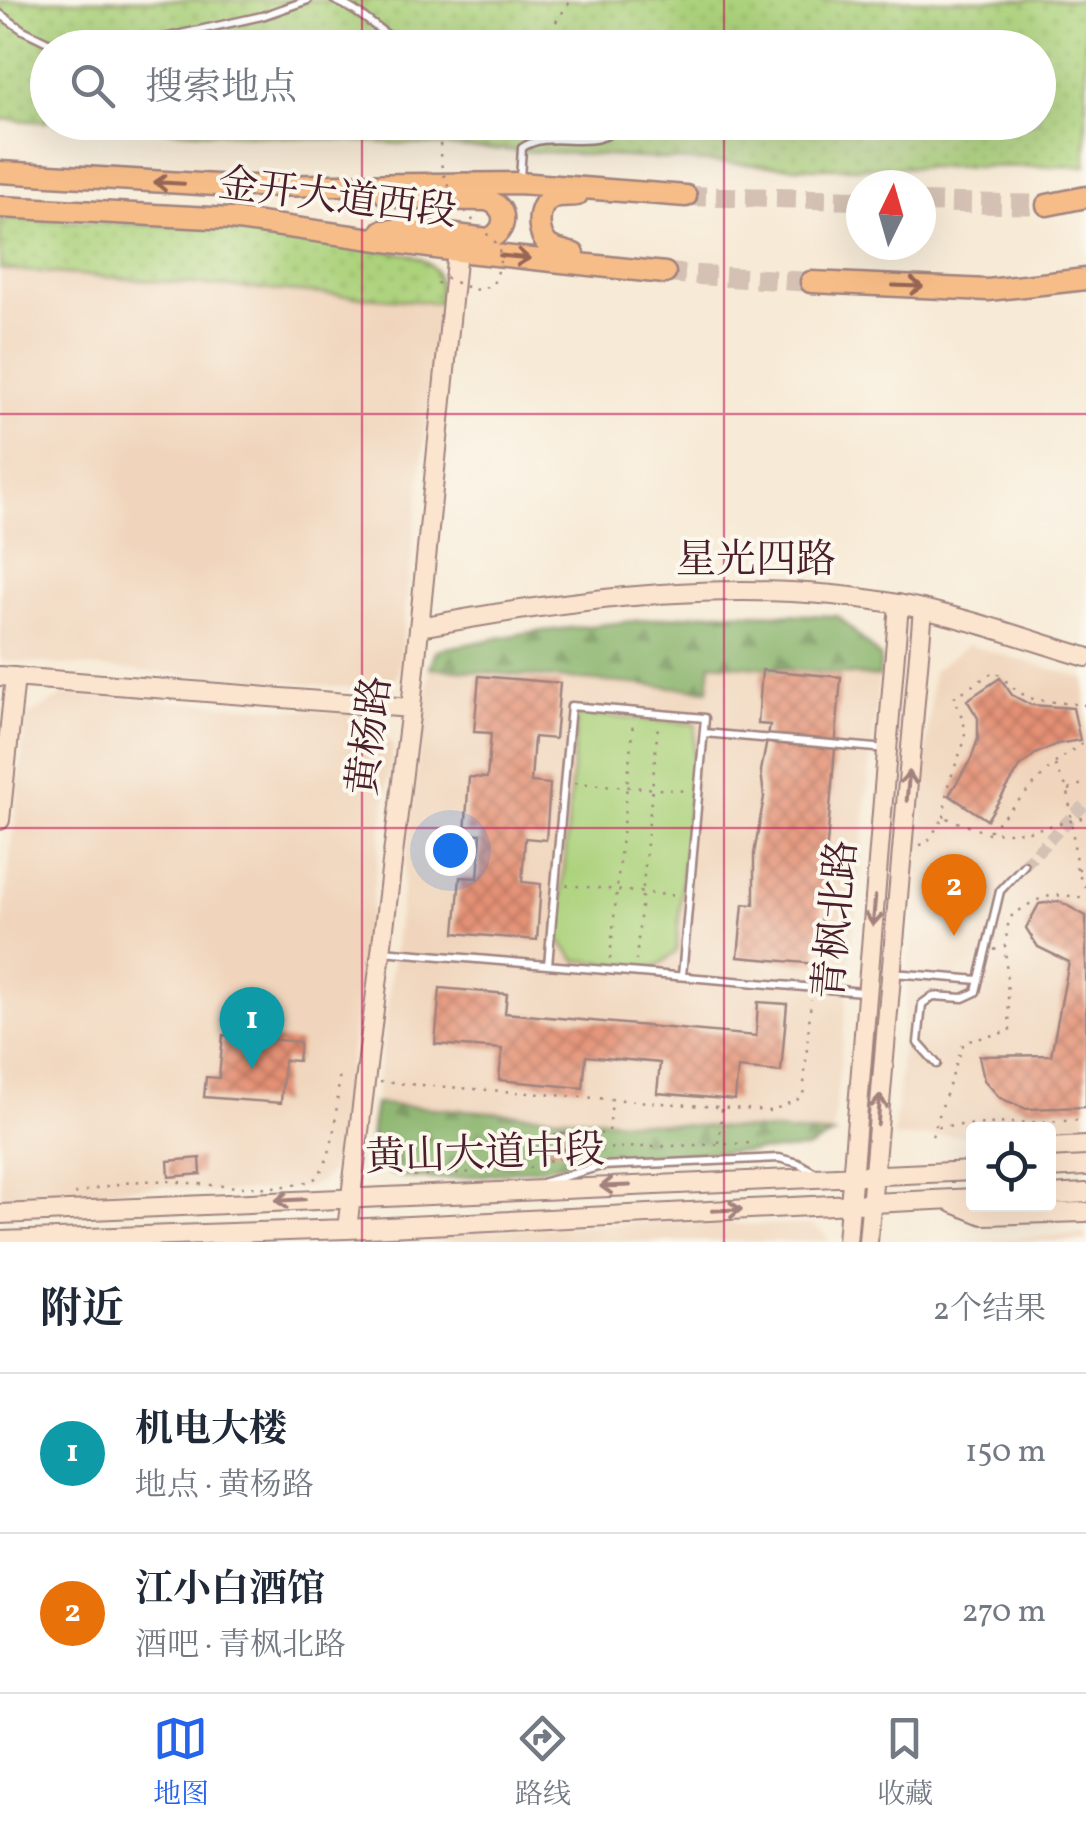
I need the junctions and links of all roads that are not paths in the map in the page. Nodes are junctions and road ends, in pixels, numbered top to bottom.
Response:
1 (308, 0) edge
2 (334, 0) edge
3 (0, 14) edge
4 (199, 30) edge
5 (380, 30) edge
6 (30, 33) edge
7 (533, 140) edge
8 (533, 140) edge
9 (596, 140) edge
10 (0, 172) edge
11 (519, 183) junction
12 (351, 186) junction
13 (618, 191) junction
14 (686, 196) tunnel mouth
15 (1086, 197) edge
16 (1047, 205) tunnel mouth
17 (0, 207) edge
18 (335, 234) junction
19 (457, 251) junction
20 (617, 268) junction
21 (665, 273) tunnel mouth
22 (1086, 279) edge
23 (811, 282) tunnel mouth
24 (900, 604) junction
25 (923, 609) junction
26 (420, 627) junction
27 (1086, 657) edge
28 (7, 677) edge
29 (411, 708) junction
30 (704, 733) junction
31 (888, 749) junction
32 (1, 808) edge
33 (1024, 865) tunnel mouth
34 (381, 951) junction
35 (548, 965) junction
36 (891, 972) junction
37 (682, 976) junction
38 (979, 980) junction
39 (868, 992) junction
40 (937, 1064) dead end
41 (1086, 1146) edge
42 (1056, 1148) edge
43 (1086, 1166) edge
44 (1056, 1168) edge
45 (966, 1169) edge
46 (873, 1176) junction
47 (852, 1177) junction
48 (1086, 1193) edge
49 (1056, 1195) edge
50 (350, 1196) junction
51 (966, 1199) edge
52 (943, 1200) junction
53 (850, 1204) junction
54 (871, 1204) junction
55 (1086, 1212) edge
56 (0, 1214) edge
57 (394, 1227) junction
58 (346, 1229) junction
59 (284, 1232) junction
60 (0, 1241) edge
61 (304, 1242) edge
62 (364, 1242) edge
63 (848, 1242) edge
64 (868, 1242) edge

1 - 4 lane
2 - 5 lane
3 - 6 lane
7 - 9 lane
8 - 11 lane
12 -> 10 main road, 金开大道西段
11 - 12 main road, 金开大道西段
11 - 13 main road, 金开大道西段
12 - 18 main road
13 - 14 main road, 金开大道西段
13 - 20 main road
15 - 16 main road
17 - 18 main road, 金开大道西段
18 - 19 main road, 金开大道西段
19 -> 20 main road, 金开大道西段
19 - 26 street, 黄杨路
20 - 21 main road, 金开大道西段
23 -> 22 main road
24 - 25 street, 星光四路
24 - 26 street, 星光四路
24 - 31 street, 青枫北路
25 - 27 street, 星光四路
36 -> 25 street, 青枫北路
26 - 29 street, 黄杨路
28 - 29 street
28 - 32 street
29 - 34 street, 黄杨路
30 - 31 lane
30 - 35 lane
30 - 37 lane
31 -> 39 street, 青枫北路
33 - 38 lane
34 - 35 lane
34 - 50 street, 黄杨路
35 - 37 lane
36 - 38 lane
46 -> 36 street, 青枫北路
37 - 39 lane
38 - 40 lane
39 - 47 street, 青枫北路
41 - 42 street
43 - 44 street
45 - 46 street, 黄山大道中段
46 - 47 street, 黄山大道中段
46 - 54 street, 青枫北路
47 -> 50 street, 黄山大道中段
47 - 53 street, 青枫北路
48 - 49 street
50 -> 56 street, 黄山大道中段
50 - 58 street, 黄杨路
51 - 52 street, 黄山大道中段
52 - 54 street, 黄山大道中段
52 - 55 street
53 - 54 street, 黄山大道中段
57 -> 53 street, 黄山大道中段
53 - 63 street, 青枫北路
54 - 64 street, 青枫北路
57 - 58 street, 黄山大道中段
57 - 62 street
58 - 59 street, 黄山大道中段
59 - 60 street, 黄山大道中段
59 - 61 street

